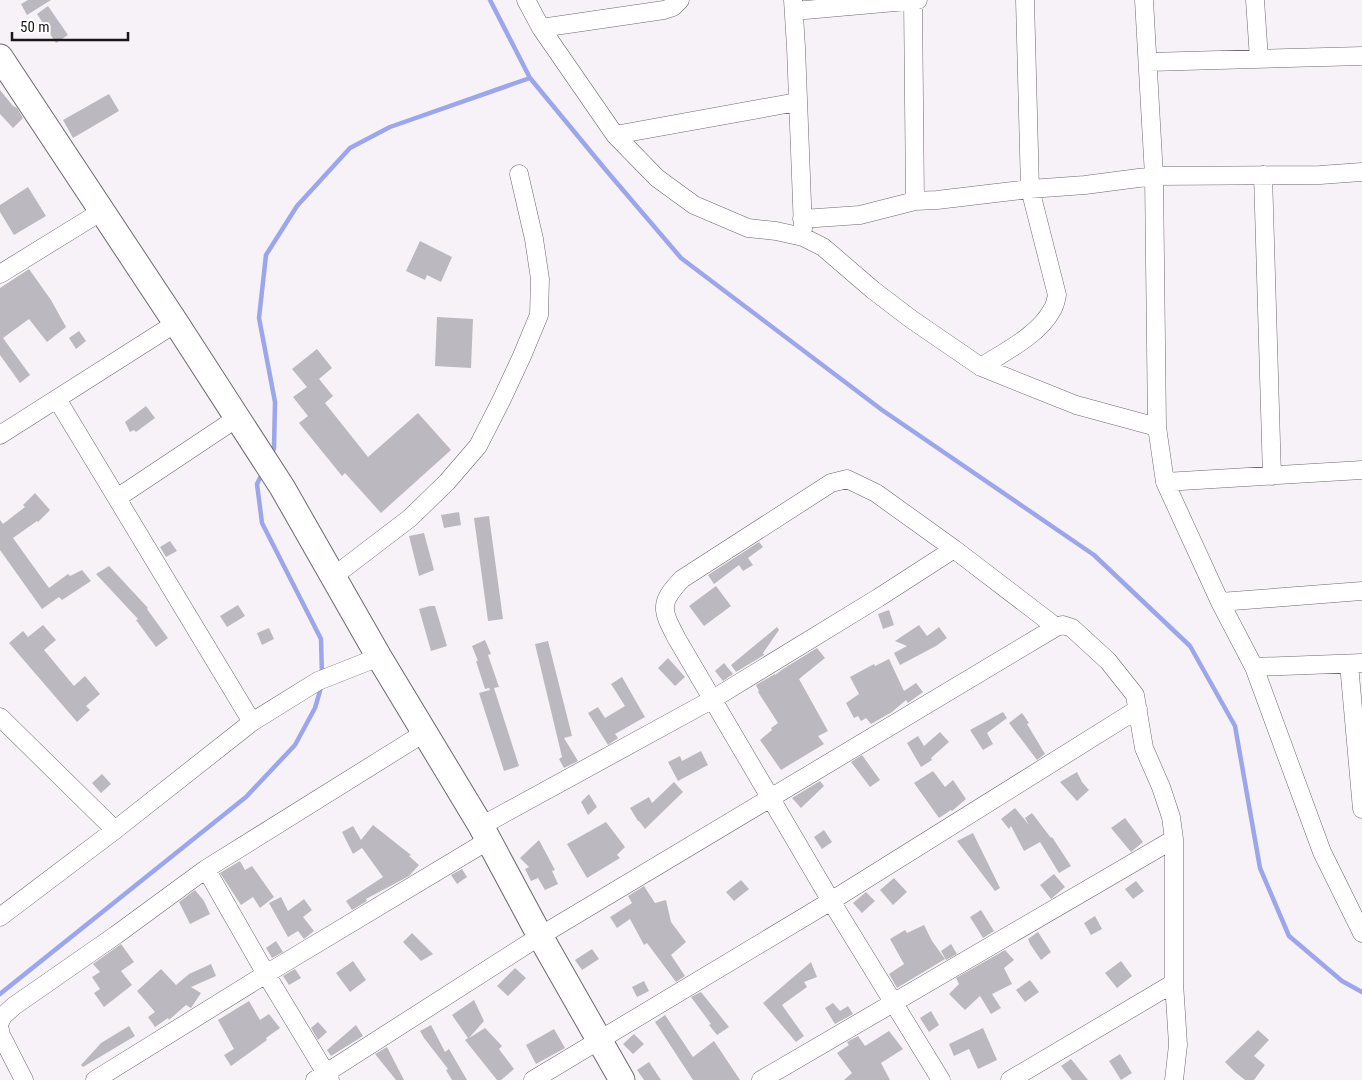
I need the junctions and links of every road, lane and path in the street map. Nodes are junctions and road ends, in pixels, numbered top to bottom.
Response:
1 (526, 0) edge
2 (680, 0) edge
3 (913, 0) edge
4 (918, 0) edge
5 (1025, 0) edge
6 (1144, 0) edge
7 (1256, 0) edge
8 (793, 6) edge
9 (541, 28) junction
10 (1362, 56) edge
11 (0, 57) edge
12 (1259, 59) junction
13 (1149, 62) junction
14 (797, 102) junction
15 (615, 135) junction
16 (1362, 172) edge
17 (519, 174) dead end
18 (1263, 175) junction
19 (1154, 176) junction
20 (1030, 189) junction
21 (915, 201) junction
22 (102, 211) junction
23 (802, 219) junction
24 (803, 237) junction
25 (0, 274) edge
26 (176, 323) junction
27 (981, 367) junction
28 (57, 399) junction
29 (241, 423) junction
30 (1157, 427) junction
31 (0, 435) edge
32 (1362, 470) edge
33 (1272, 476) junction
34 (1165, 482) junction
35 (116, 498) junction
36 (954, 549) junction
37 (334, 576) junction
38 (1362, 591) edge
39 (1220, 602) junction
40 (1056, 627) junction
41 (379, 657) junction
42 (1356, 663) edge
43 (1254, 667) junction
44 (713, 699) junction
45 (1138, 709) junction
46 (0, 718) edge
47 (252, 722) junction
48 (424, 733) junction
49 (770, 798) junction
50 (1362, 809) edge
51 (115, 830) junction
52 (485, 833) junction
53 (1174, 839) junction
54 (206, 869) junction
55 (831, 901) junction
56 (0, 917) edge
57 (1362, 933) edge
58 (540, 936) junction
59 (266, 974) junction
60 (1174, 984) junction
61 (893, 1003) junction
62 (0, 1022) edge
63 (0, 1030) edge
64 (599, 1040) junction
65 (324, 1078) edge
66 (24, 1080) edge
67 (95, 1080) edge
68 (533, 1080) edge
69 (622, 1080) edge
70 (761, 1080) edge
71 (941, 1080) edge
72 (1010, 1080) edge
73 (1174, 1080) edge

1 - 9 street
2 - 9 street
3 - 4 street
3 - 8 street
3 - 21 street
5 - 20 street
6 - 13 street
7 - 12 street
8 - 14 street
9 - 15 street
10 - 12 street
11 - 22 street
12 - 13 street
13 - 19 street
14 - 15 street
14 - 23 street
15 - 24 street
16 - 18 street
17 - 37 street
18 - 19 street
18 - 33 street
19 - 20 street
19 - 30 street
20 - 21 street
20 - 27 street
21 - 23 street
22 - 25 street
22 - 26 street
23 - 24 street
24 - 27 street
26 - 28 street
26 - 29 street
27 - 30 street
28 - 31 street
28 - 35 street
29 - 35 street
29 - 37 street
30 - 34 street
32 - 33 street
33 - 34 street
34 - 39 street
35 - 47 street
36 - 40 street
36 - 44 street
36 - 44 street
37 - 41 street
38 - 39 street
39 - 43 street
40 - 45 street
40 - 49 street
41 - 47 street
41 - 48 street
42 - 43 street
42 - 50 street
43 - 57 street
44 - 49 street
44 - 52 street
45 - 53 street
45 - 55 street
46 - 51 street
47 - 51 street
48 - 52 street
48 - 54 street
49 - 55 street
49 - 58 street
51 - 56 street
52 - 58 street
52 - 59 street
53 - 60 street
53 - 61 street
54 - 59 street
54 - 62 street
55 - 61 street
55 - 64 street
58 - 64 street
58 - 65 street
59 - 65 street
59 - 67 street
60 - 72 street
60 - 73 street
61 - 70 street
61 - 71 street
63 - 66 street
64 - 68 street
64 - 69 street

